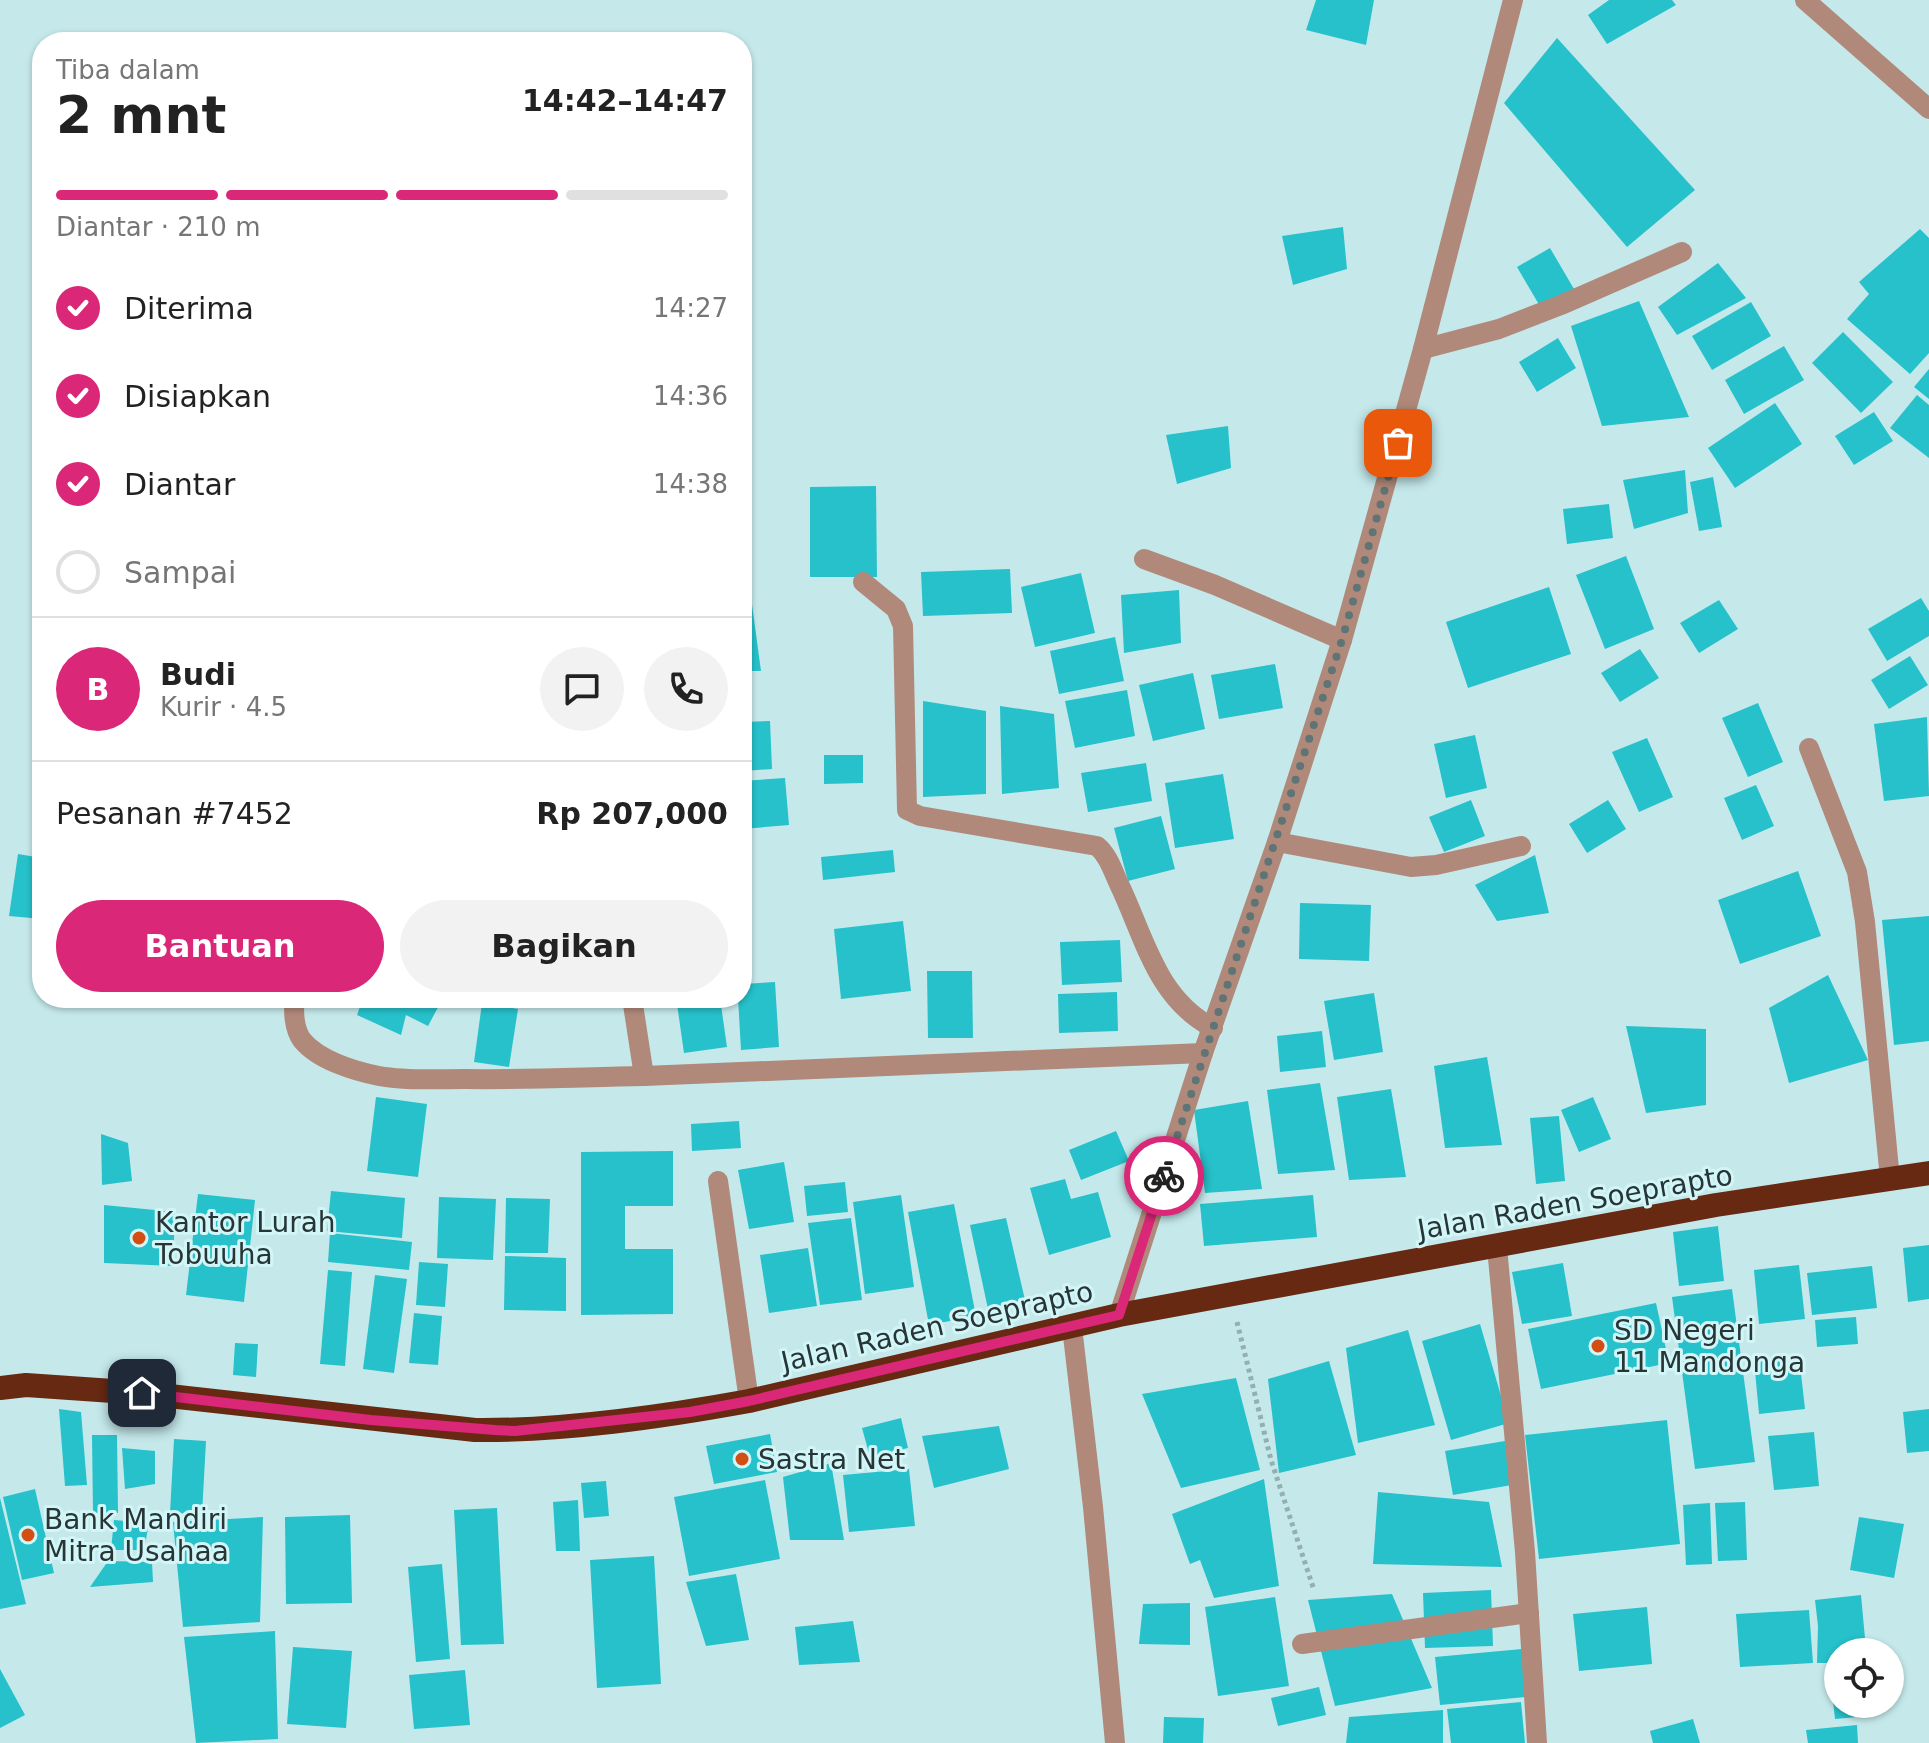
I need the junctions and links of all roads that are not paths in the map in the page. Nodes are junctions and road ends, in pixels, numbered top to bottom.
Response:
1 (1513, 0) edge
2 (1805, 0) edge
3 (1929, 109) edge
4 (1682, 252) dead end
5 (1423, 349) junction
6 (1144, 559) dead end
7 (863, 582) dead end
8 (1342, 640) junction
9 (1809, 748) dead end
10 (1277, 842) junction
11 (1521, 846) dead end
12 (295, 1008) edge
13 (634, 1008) edge
14 (1213, 1028) junction
15 (1203, 1053) junction
16 (644, 1076) junction
17 (1929, 1173) edge
18 (1890, 1179) junction
19 (718, 1181) dead end
20 (1497, 1247) junction
21 (1119, 1315) junction
22 (1072, 1327) junction
23 (0, 1388) edge
24 (749, 1401) junction
25 (1529, 1613) junction
26 (1302, 1644) dead end
27 (1115, 1743) edge
28 (1537, 1743) edge

1 - 5 street
2 - 3 street
4 - 5 street
5 - 8 street
6 - 8 street
7 - 14 street
8 - 10 street
9 - 18 street
10 - 11 street
10 - 14 street
12 - 16 street
13 - 16 street
14 - 15 street
15 - 16 street
15 - 21 street
17 - 18 highway, Jalan Raden Soeprapto
18 - 20 highway, Jalan Raden Soeprapto
19 - 24 street
20 - 21 highway, Jalan Raden Soeprapto
20 - 25 street
21 - 22 highway, Jalan Raden Soeprapto
22 - 24 highway, Jalan Raden Soeprapto
22 - 27 street
23 - 24 highway, Jalan Raden Soeprapto
25 - 26 street
25 - 28 street

